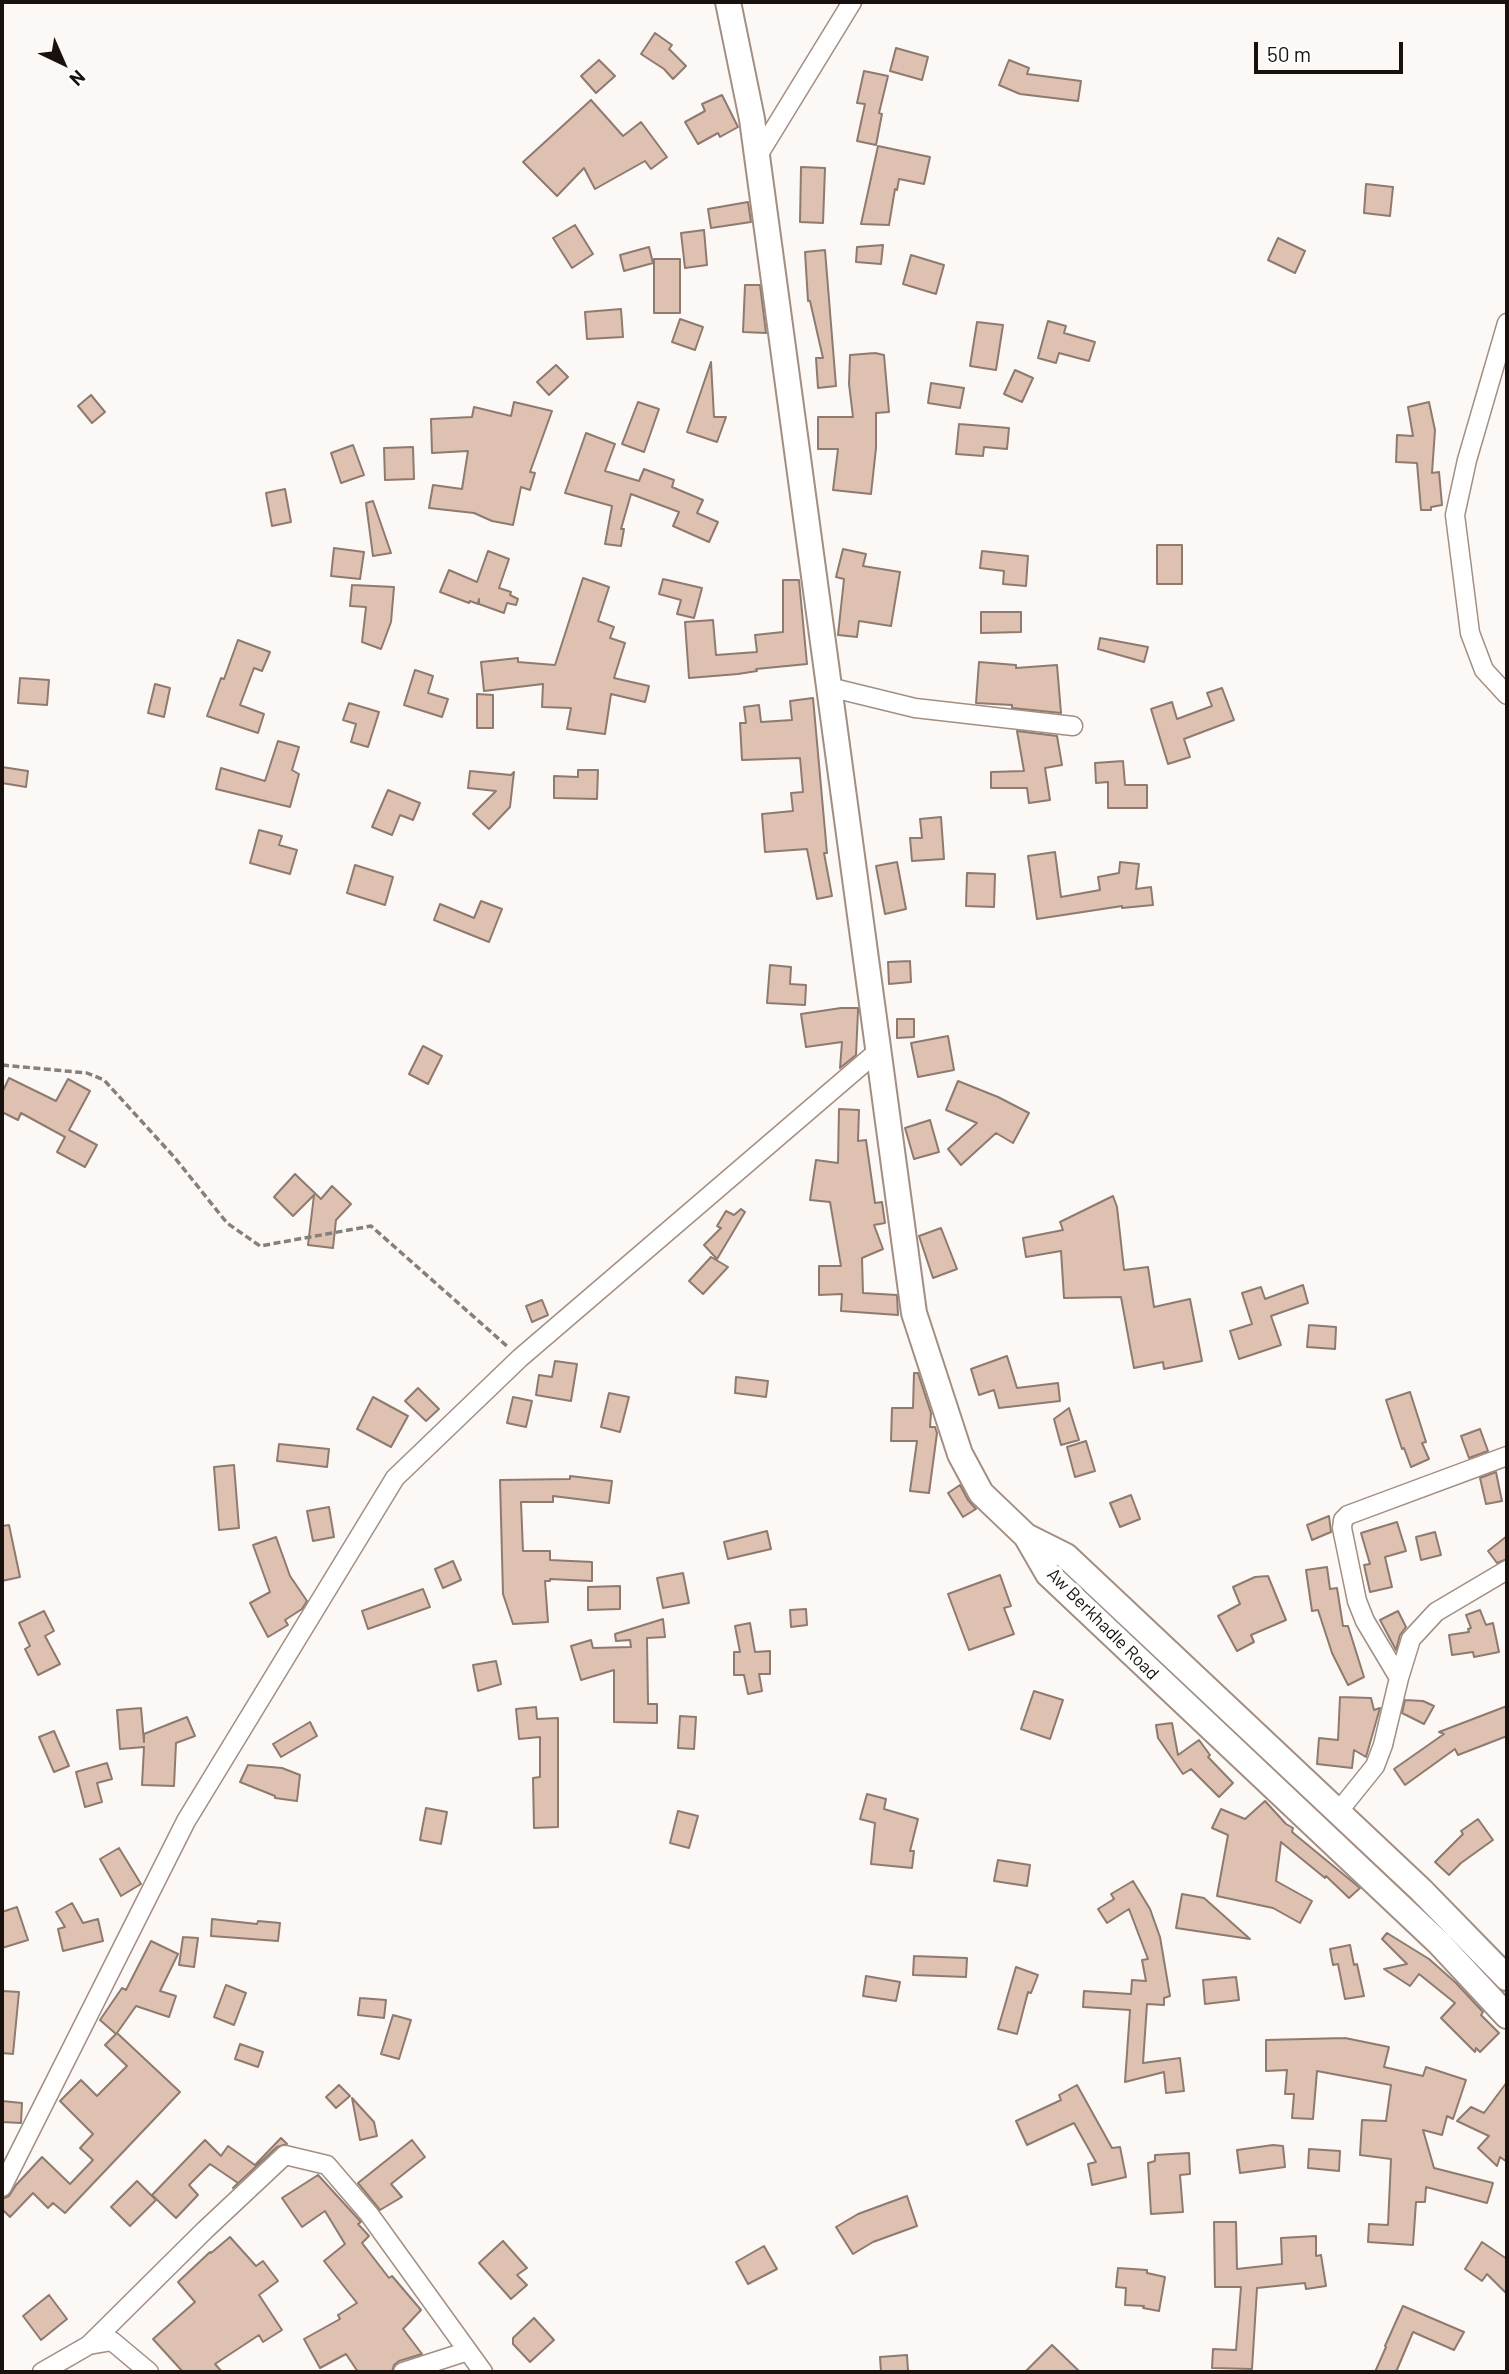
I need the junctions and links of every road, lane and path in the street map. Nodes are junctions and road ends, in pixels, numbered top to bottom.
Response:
1 (728, 2) edge
2 (852, 2) edge
3 (757, 157) junction
4 (1507, 323) edge
5 (829, 687) junction
6 (1507, 695) edge
7 (1073, 726) dead end
8 (878, 1051) junction
9 (2, 1065) edge
10 (520, 1358) junction
11 (1507, 1456) edge
12 (1026, 1536) junction
13 (1507, 1570) edge
14 (1399, 1678) junction
15 (1338, 1812) junction
16 (1507, 1978) edge
17 (1507, 2016) edge
18 (2, 2187) edge
19 (89, 2344) junction
20 (468, 2351) junction
21 (42, 2372) edge
22 (149, 2372) edge
23 (403, 2372) edge
24 (483, 2372) edge

1 - 3 main road
2 - 3 street
3 - 5 main road
4 - 6 street
5 - 7 street
5 - 8 main road
8 - 10 street
8 - 12 main road
9 - 10 path
10 - 18 street
11 - 14 street
12 - 15 main road, Aw Berkhadle Road
12 - 17 main road, Aw Berkhadle Road
13 - 14 street
14 - 15 street
15 - 16 main road, Aw Berkhadle Road
19 - 20 street
19 - 21 street
19 - 22 street
20 - 23 street
20 - 24 street

